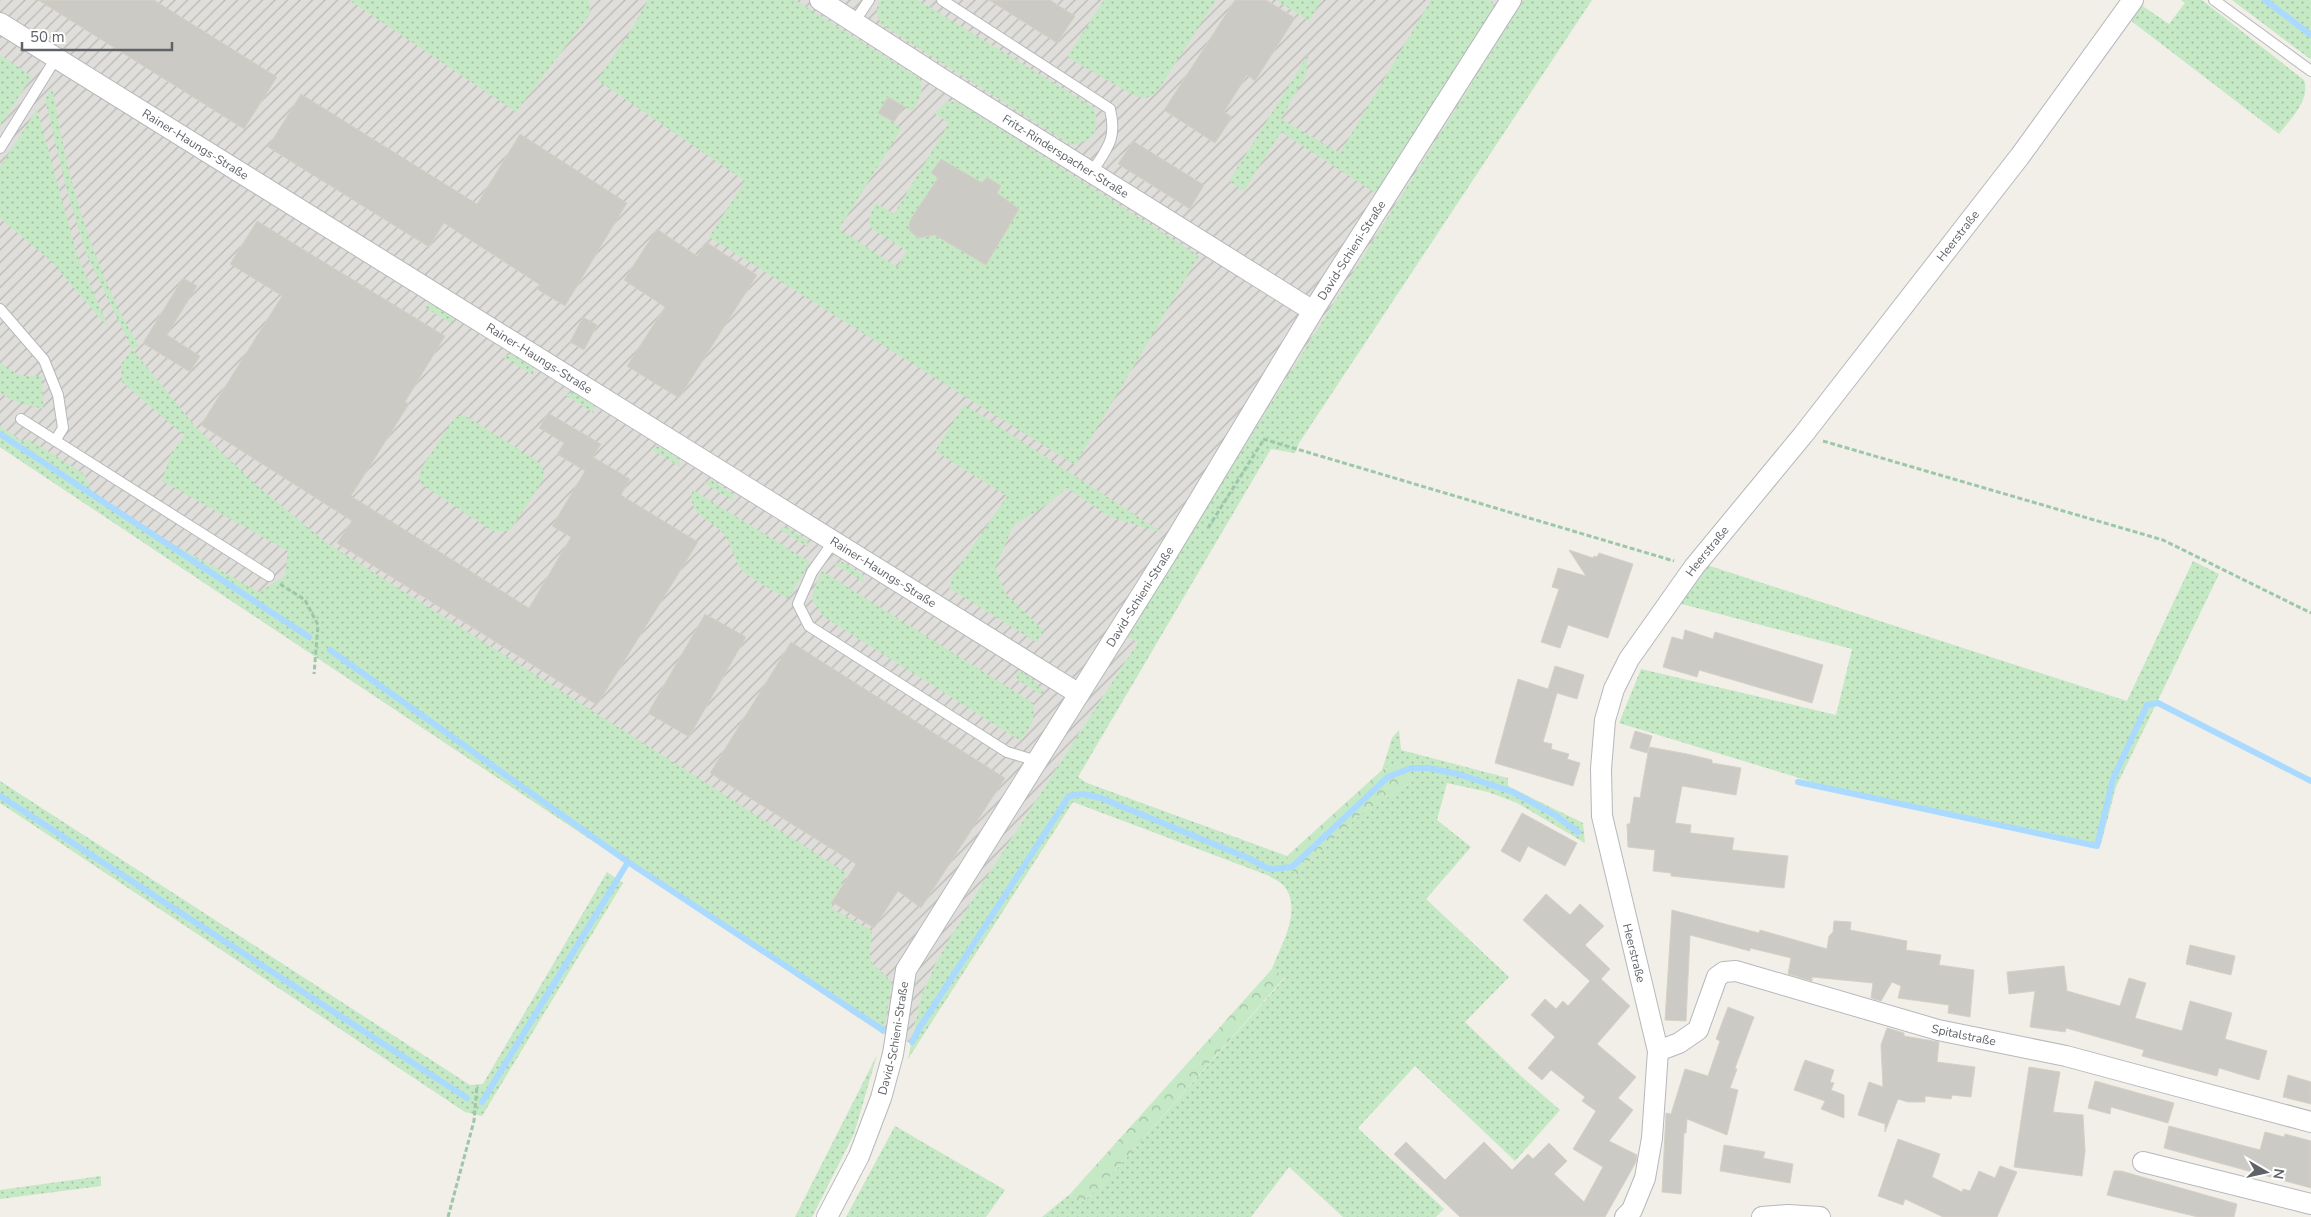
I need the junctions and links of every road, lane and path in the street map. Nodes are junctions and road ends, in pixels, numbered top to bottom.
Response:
1 (820, 0) edge
2 (868, 0) edge
3 (942, 0) edge
4 (1511, 0) edge
5 (2133, 0) edge
6 (2214, 0) edge
7 (855, 21) junction
8 (0, 23) edge
9 (56, 58) junction
10 (2311, 71) edge
11 (0, 148) edge
12 (1092, 172) junction
13 (0, 308) edge
14 (1313, 311) junction
15 (21, 419) dead end
16 (1241, 432) junction
17 (1803, 435) junction
18 (1264, 439) junction
19 (55, 441) junction
20 (1207, 530) dead end
21 (834, 540) junction
22 (1694, 567) junction
23 (269, 576) joint
24 (2311, 612) edge
25 (314, 674) dead end
26 (1078, 694) junction
27 (1037, 761) junction
28 (1658, 1051) junction
29 (477, 1085) dead end
30 (2311, 1122) edge
31 (2143, 1162) dead end
32 (2311, 1204) edge
33 (1634, 1215) edge
34 (448, 1217) edge
35 (827, 1217) edge
36 (1762, 1217) edge
37 (1820, 1217) edge

1 - 7 street, Fritz-Rinderspacher-Straße
2 - 7 lane
3 - 12 lane
4 - 14 street, David-Schieni-Straße
5 - 17 street, Heerstraße
6 - 10 lane
7 - 12 street, Fritz-Rinderspacher-Straße
8 - 9 street, Rainer-Haungs-Straße
9 - 11 lane
9 - 21 street, Rainer-Haungs-Straße
12 - 14 street, Fritz-Rinderspacher-Straße
13 - 19 lane
14 - 16 street, David-Schieni-Straße
15 - 19 lane
16 - 18 path
16 - 26 street, David-Schieni-Straße
17 - 22 street, Heerstraße
17 - 24 path
18 - 20 path
18 - 22 path
19 - 23 lane
21 - 26 street, Rainer-Haungs-Straße
21 - 27 lane
22 - 28 street, Heerstraße
23 - 25 path
26 - 27 street, David-Schieni-Straße
27 - 35 street, David-Schieni-Straße
28 - 30 street, Spitalstraße
28 - 33 street, Heerstraße
29 - 34 path
31 - 32 street
36 - 37 street

